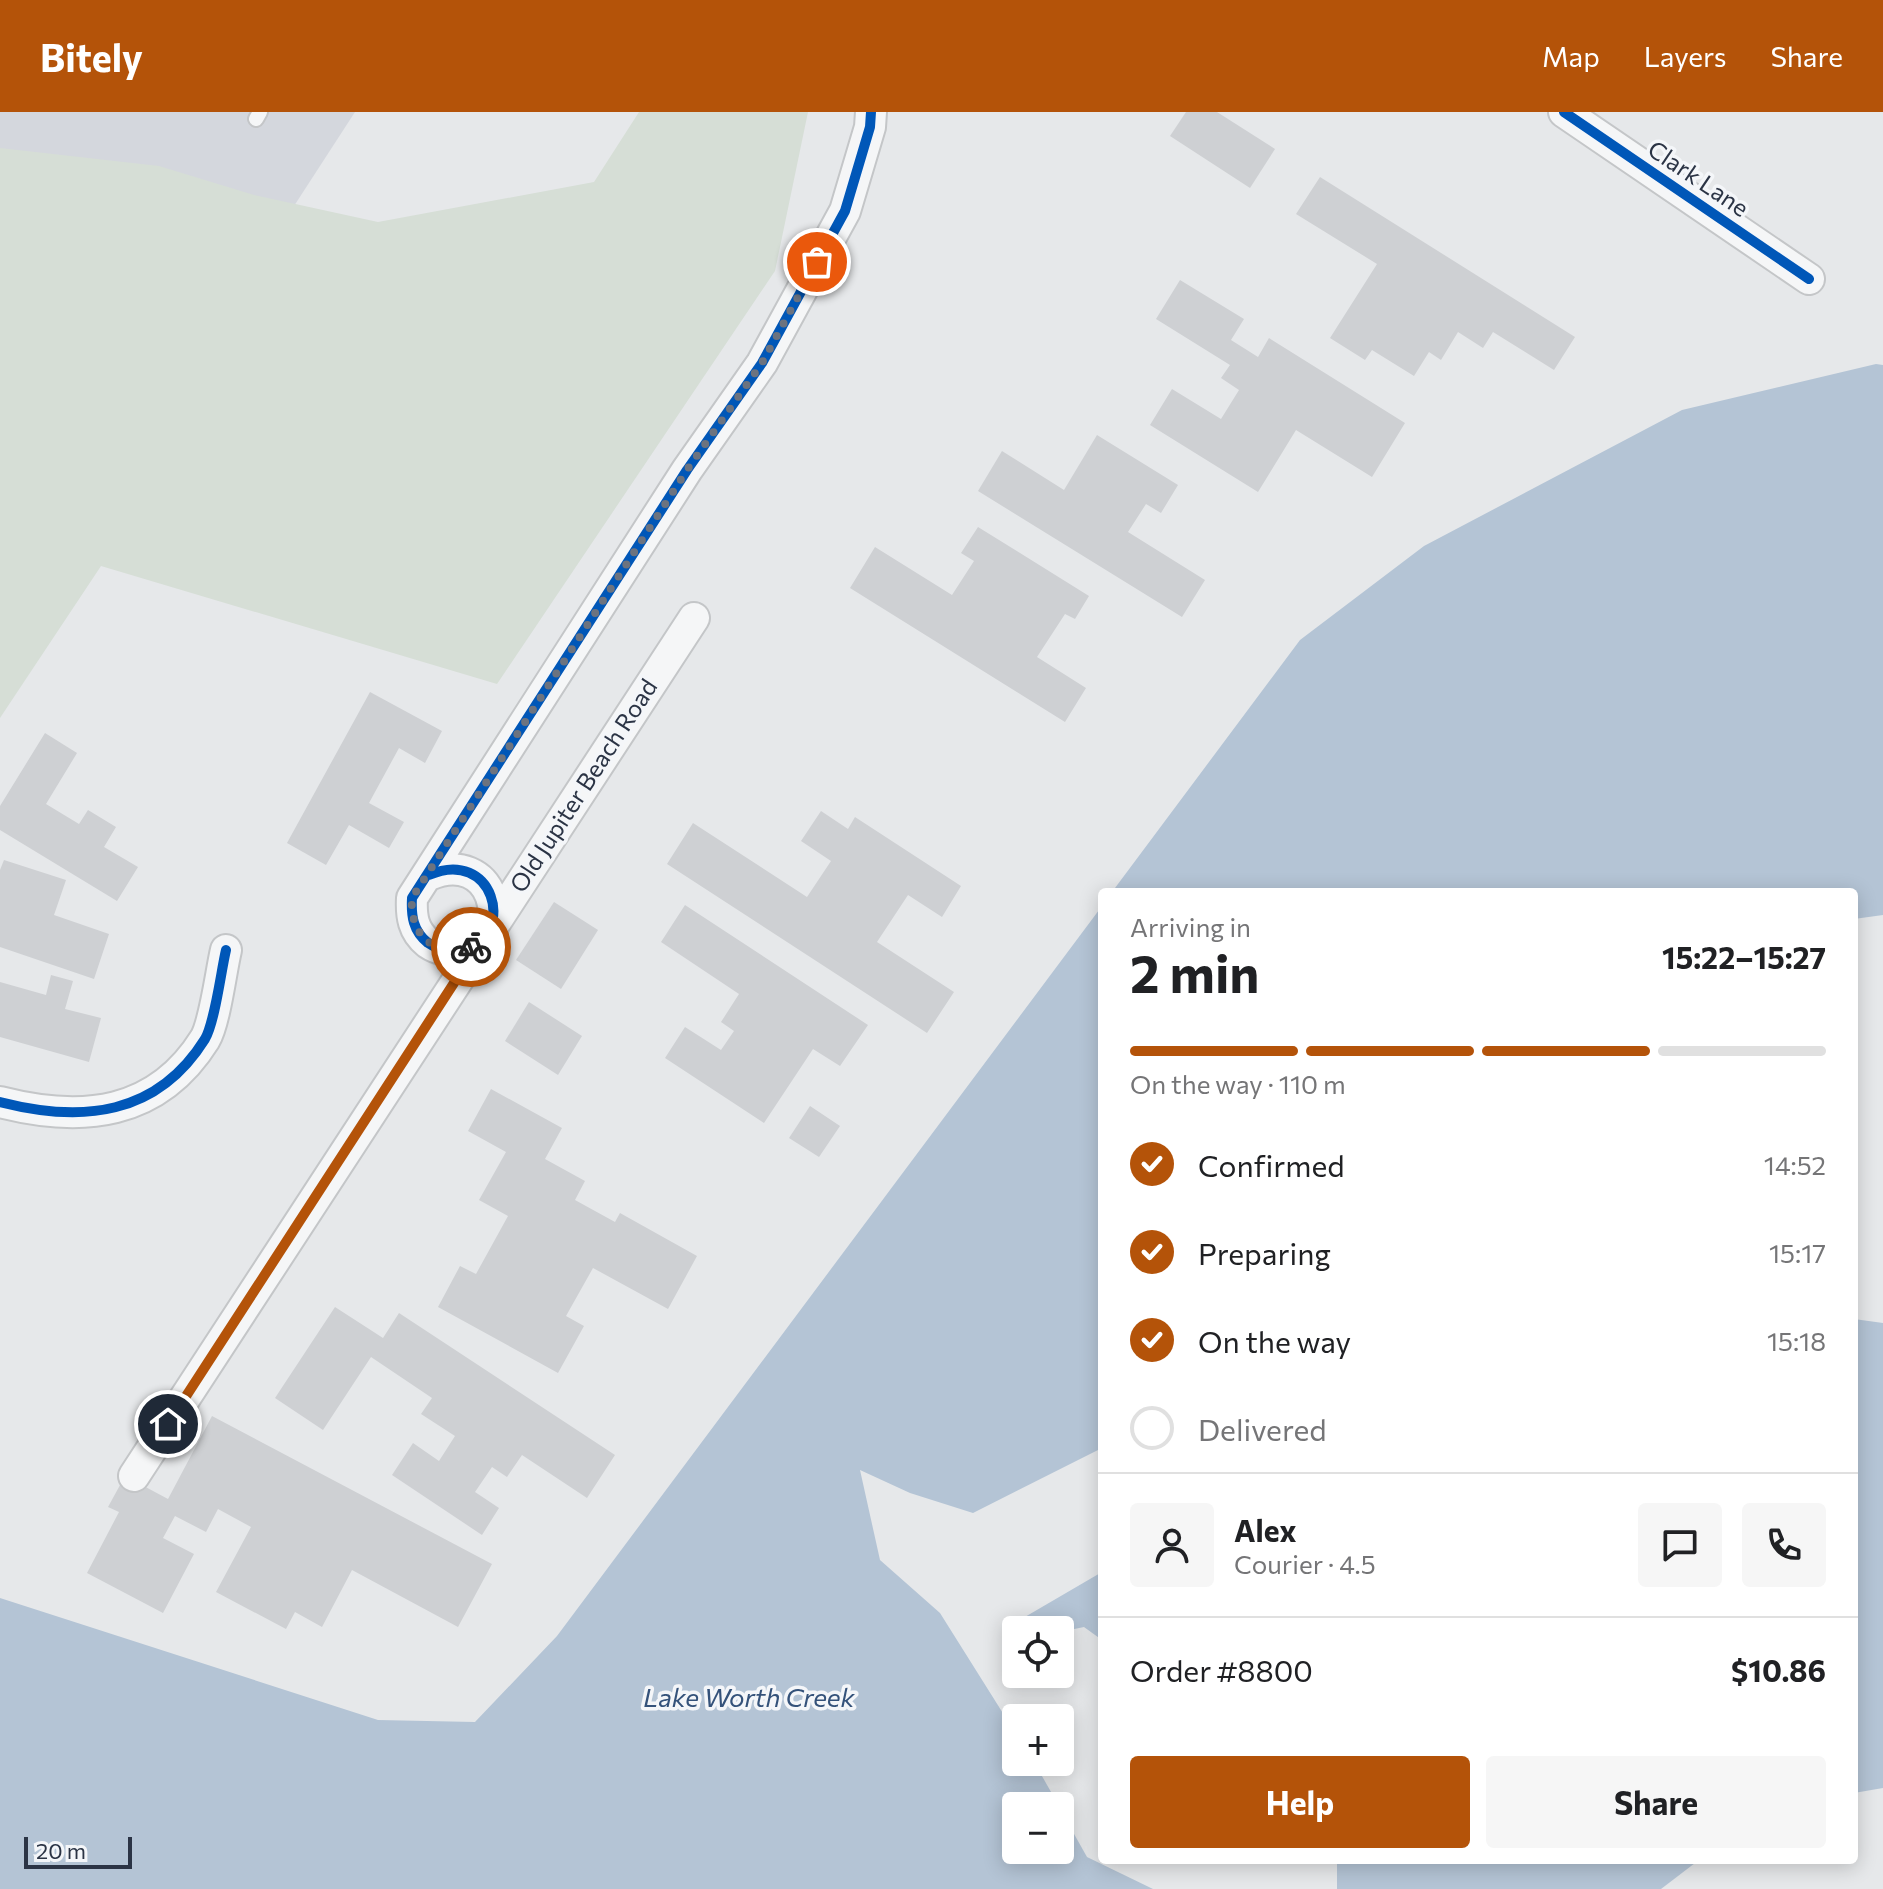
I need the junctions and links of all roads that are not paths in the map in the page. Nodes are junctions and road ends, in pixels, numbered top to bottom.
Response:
1 (871, 112) edge
2 (1564, 112) edge
3 (1809, 279) dead end
4 (694, 618) dead end
5 (429, 875) junction
6 (489, 929) junction
7 (226, 950) dead end
8 (0, 1102) edge
9 (134, 1476) dead end

1 - 5 street
2 - 3 street, Clark Lane
4 - 6 street, Old Jupiter Beach Road
5 - 6 street
5 - 6 street
6 - 9 street, Old Jupiter Beach Road
7 - 8 street

